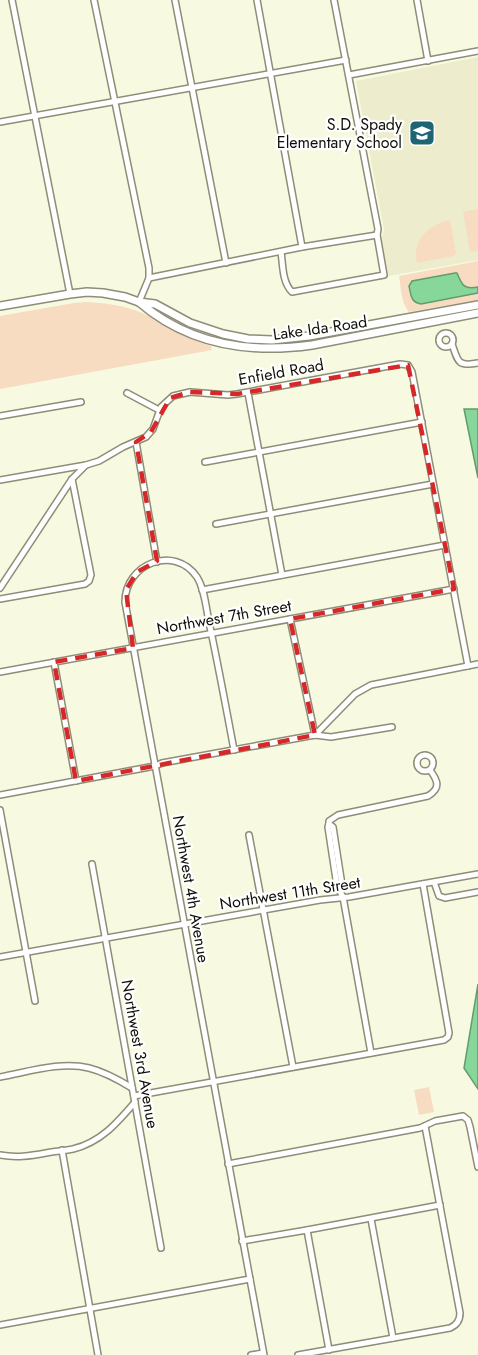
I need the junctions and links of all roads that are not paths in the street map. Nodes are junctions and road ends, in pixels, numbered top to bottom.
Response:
1 (12, 0) edge
2 (94, 0) edge
3 (175, 0) edge
4 (257, 0) edge
5 (334, 0) edge
6 (417, 0) edge
7 (478, 51) edge
8 (346, 60) junction
9 (428, 61) junction
10 (270, 73) junction
11 (350, 75) junction
12 (192, 88) junction
13 (115, 102) junction
14 (34, 116) junction
15 (0, 122) edge
16 (377, 235) junction
17 (302, 248) junction
18 (281, 252) junction
19 (226, 263) junction
20 (149, 278) junction
21 (69, 294) junction
22 (139, 302) junction
23 (478, 305) edge
24 (0, 306) edge
25 (478, 313) edge
26 (402, 319) junction
27 (390, 330) junction
28 (300, 337) junction
29 (452, 344) dead end
30 (301, 346) junction
31 (478, 363) edge
32 (127, 393) dead end
33 (248, 393) junction
34 (81, 402) dead end
35 (159, 410) junction
36 (0, 416) edge
37 (422, 422) junction
38 (136, 442) junction
39 (260, 452) junction
40 (205, 462) dead end
41 (86, 465) junction
42 (72, 479) junction
43 (0, 480) edge
44 (433, 484) junction
45 (271, 513) junction
46 (216, 524) dead end
47 (445, 545) junction
48 (158, 562) junction
49 (282, 575) junction
50 (0, 588) edge
51 (454, 589) junction
52 (202, 590) junction
53 (0, 598) edge
54 (290, 619) junction
55 (212, 633) junction
56 (133, 648) junction
57 (54, 662) junction
58 (478, 664) edge
59 (468, 666) junction
60 (0, 672) edge
61 (392, 727) dead end
62 (315, 735) junction
63 (234, 750) junction
64 (155, 766) junction
65 (430, 770) dead end
66 (76, 781) junction
67 (0, 795) edge
68 (0, 810) edge
69 (249, 835) dead end
70 (92, 864) dead end
71 (478, 874) edge
72 (434, 882) junction
73 (423, 884) junction
74 (478, 892) edge
75 (341, 894) junction
76 (263, 910) junction
77 (183, 924) junction
78 (105, 938) junction
79 (26, 953) junction
80 (0, 957) edge
81 (35, 1001) dead end
82 (371, 1053) junction
83 (293, 1068) junction
84 (0, 1077) edge
85 (213, 1082) junction
86 (132, 1088) junction
87 (134, 1099) junction
88 (425, 1126) junction
89 (62, 1150) junction
90 (0, 1155) edge
91 (228, 1164) junction
92 (478, 1167) edge
93 (440, 1205) junction
94 (371, 1219) junction
95 (307, 1230) junction
96 (242, 1240) junction
97 (162, 1248) dead end
98 (250, 1279) junction
99 (90, 1308) junction
100 (0, 1325) edge
101 (393, 1338) junction
102 (329, 1350) junction
103 (264, 1354) edge
104 (98, 1355) edge
105 (251, 1355) edge
106 (298, 1355) edge

1 - 14 street
2 - 13 street
3 - 12 street
4 - 10 street
5 - 8 street
6 - 9 street
7 - 9 street
8 - 10 street
8 - 11 street
9 - 11 street
10 - 12 street
10 - 17 street
11 - 16 street
12 - 13 street
12 - 19 street
13 - 14 street
13 - 20 street
14 - 15 street
14 - 21 street
16 - 17 street
16 - 18 street
17 - 18 street
18 - 19 street
19 - 20 street
20 - 22 street
21 - 22 street, Lake Ida Road
21 - 24 street, Lake Ida Road
22 - 28 street, Lake Ida Road
22 - 30 street, Lake Ida Road
23 - 26 street, Lake Ida Road
25 - 27 street, Lake Ida Road
26 - 27 street
26 - 28 street, Lake Ida Road
27 - 30 street, Lake Ida Road
28 - 30 street
29 - 31 street
32 - 35 street
33 - 35 street, Enfield Road
33 - 37 street, Enfield Road
33 - 39 street
34 - 36 street
35 - 38 street, Enfield Road
37 - 39 street
37 - 44 street
38 - 41 street, Enfield Road
38 - 48 street
39 - 40 street
39 - 45 street
41 - 42 street, Enfield Road
41 - 43 street
42 - 50 street, Enfield Road
42 - 53 street
44 - 45 street
44 - 47 street
45 - 46 street
45 - 49 street
47 - 49 street
47 - 51 street
48 - 52 street
48 - 56 street, Northwest 4th Avenue
49 - 52 street
51 - 54 street, Northwest 7th Street
51 - 59 street
52 - 55 street
54 - 55 street, Northwest 7th Street
54 - 62 street
55 - 56 street, Northwest 7th Street
55 - 63 street
56 - 57 street, Northwest 7th Street
56 - 64 street, Northwest 4th Avenue
57 - 60 street, Northwest 7th Street
57 - 66 street
58 - 59 street
59 - 62 street
61 - 62 street
62 - 63 street
63 - 64 street
64 - 66 street
64 - 77 street, Northwest 4th Avenue
65 - 75 street
66 - 67 street
68 - 79 street
69 - 76 street
70 - 78 street, Northwest 3rd Avenue
71 - 72 street, Northwest 11th Street
72 - 73 street, Northwest 11th Street
72 - 74 street
73 - 75 street, Northwest 11th Street
73 - 82 street
75 - 76 street, Northwest 11th Street
75 - 82 street
76 - 77 street, Northwest 11th Street
76 - 83 street
77 - 78 street, Northwest 11th Street
77 - 85 street, Northwest 4th Avenue
78 - 79 street, Northwest 11th Street
78 - 86 street, Northwest 3rd Avenue
79 - 80 street, Northwest 11th Street
79 - 81 street
82 - 83 street
83 - 85 street
84 - 86 street
85 - 87 street
85 - 91 street, Northwest 4th Avenue
86 - 87 street, Northwest 3rd Avenue
87 - 89 street
87 - 97 street, Northwest 3rd Avenue
88 - 91 street
88 - 92 street
88 - 93 street
89 - 90 street
89 - 99 street
91 - 96 street, Northwest 4th Avenue
93 - 94 street
93 - 101 street
94 - 95 street
94 - 101 street
95 - 96 street
95 - 102 street
96 - 98 street, Northwest 4th Avenue
98 - 99 street
98 - 103 street, Northwest 4th Avenue
99 - 100 street
99 - 104 street
101 - 102 street
102 - 106 street
103 - 105 street

